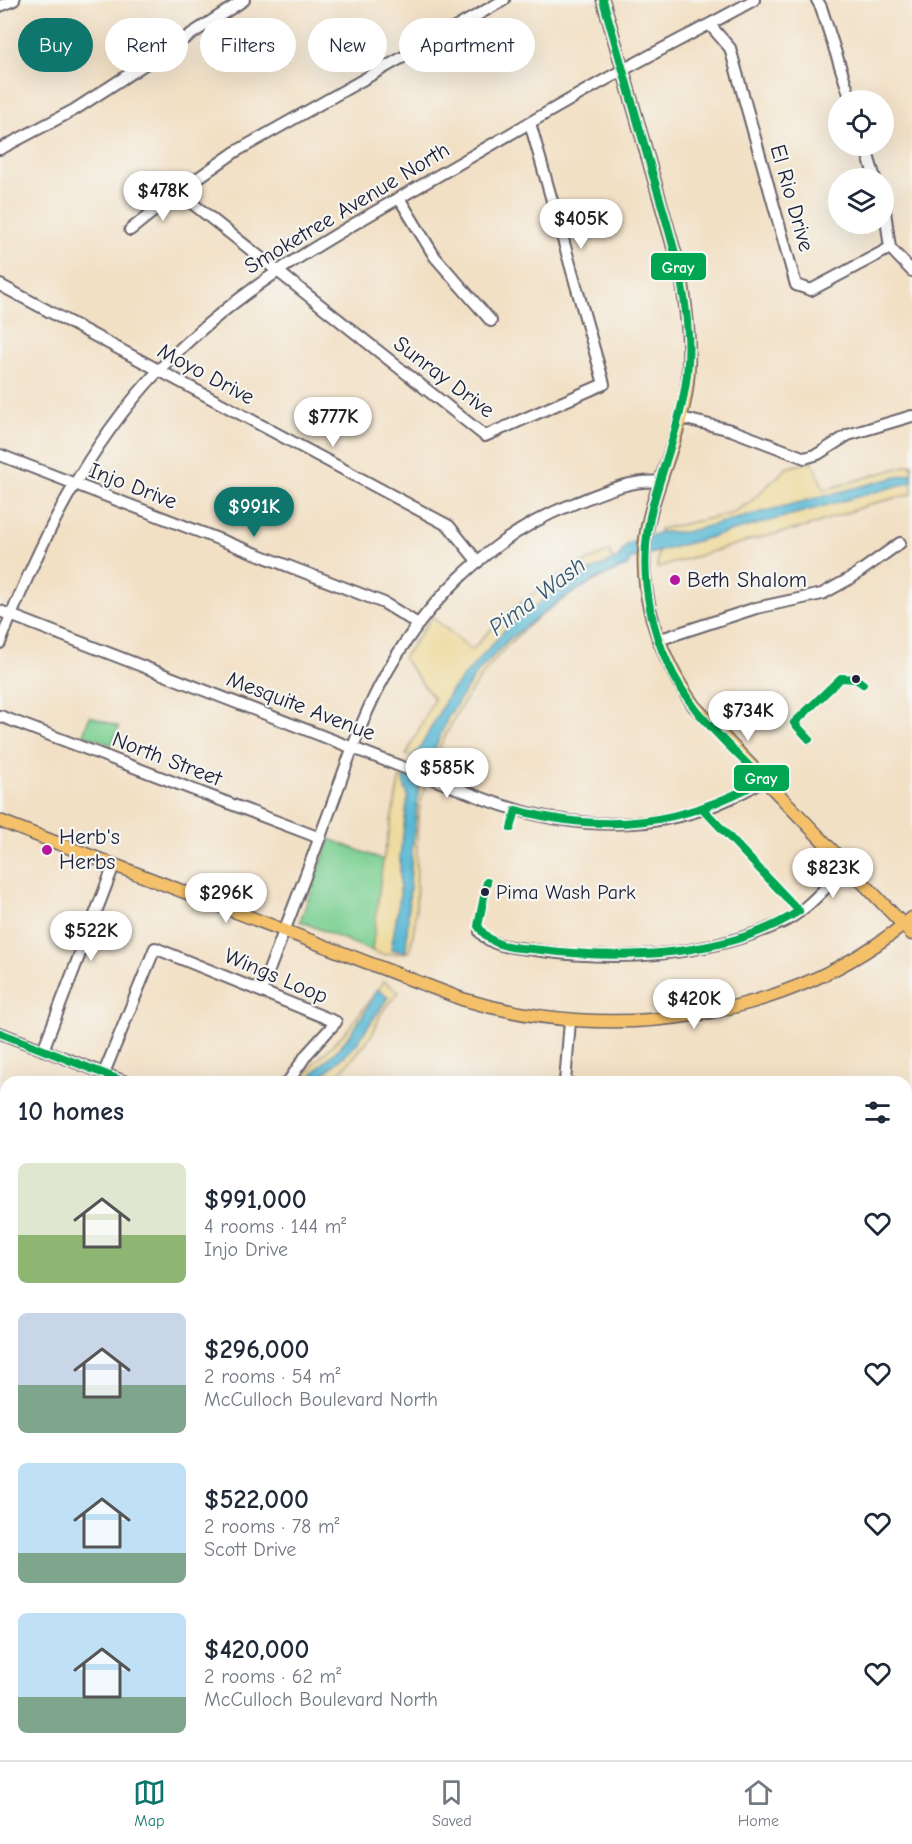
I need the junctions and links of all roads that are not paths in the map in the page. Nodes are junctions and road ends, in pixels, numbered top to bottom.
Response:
1 (14, 0) edge
2 (244, 0) edge
3 (504, 0) edge
4 (603, 0) edge
5 (754, 0) edge
6 (817, 0) edge
7 (0, 6) edge
8 (710, 25) junction
9 (623, 70) junction
10 (848, 90) edge
11 (530, 123) junction
12 (0, 149) edge
13 (178, 192) junction
14 (399, 198) junction
15 (130, 230) dead end
16 (888, 234) edge
17 (890, 248) junction
18 (276, 270) junction
19 (912, 271) edge
20 (0, 285) edge
21 (491, 321) dead end
22 (158, 371) junction
23 (912, 416) edge
24 (681, 418) junction
25 (0, 455) edge
26 (660, 482) junction
27 (74, 484) junction
28 (900, 543) dead end
29 (478, 562) junction
30 (0, 611) edge
31 (11, 616) junction
32 (418, 624) junction
33 (658, 640) junction
34 (0, 643) edge
35 (0, 716) edge
36 (354, 748) junction
37 (763, 780) junction
38 (0, 821) edge
39 (320, 838) junction
40 (114, 865) junction
41 (847, 867) junction
42 (909, 926) edge
43 (284, 930) junction
44 (480, 932) dead end
45 (261, 991) junction
46 (570, 1021) junction
47 (0, 1033) edge
48 (43, 1050) junction
49 (104, 1073) junction
50 (111, 1076) edge
51 (292, 1076) edge
52 (565, 1076) edge

1 - 7 street
2 - 12 street
3 - 13 street
4 - 9 main road
5 - 8 street, Smoketree Avenue North
6 - 10 street
8 - 9 street, Smoketree Avenue North
8 - 17 street, El Rio Drive
9 - 11 street, Smoketree Avenue North
9 - 24 main road
11 - 14 street, Smoketree Avenue North
11 - 18 street, Sunray Drive
13 - 15 street
13 - 18 street, Sunray Drive
14 - 18 street, Smoketree Avenue North
14 - 21 street
16 - 17 street
17 - 19 street
18 - 22 street, Smoketree Avenue North
20 - 22 street, Moyo Drive
22 - 27 street, Smoketree Avenue North
22 - 29 street, Moyo Drive
23 - 24 street
24 - 26 main road
25 - 27 street, Injo Drive
26 - 29 street
26 - 33 main road
27 - 31 street, Smoketree Avenue North
27 - 32 street, Injo Drive
28 - 33 street
29 - 32 street
30 - 31 street, Mesquite Avenue
31 - 34 street, Smoketree Avenue North
31 - 36 street, Mesquite Avenue
32 - 36 street
33 - 37 main road
35 - 39 street, North Street
36 - 37 street, Mesquite Avenue
36 - 39 street
37 - 41 main road
38 - 40 main road
39 - 43 street
40 - 43 main road
40 - 48 street
41 - 42 main road
41 - 44 street
42 - 46 main road
43 - 45 street
43 - 46 main road
45 - 49 street, Wings Loop
45 - 51 street, Wings Loop
46 - 52 street
47 - 48 street
48 - 49 street
49 - 50 street

